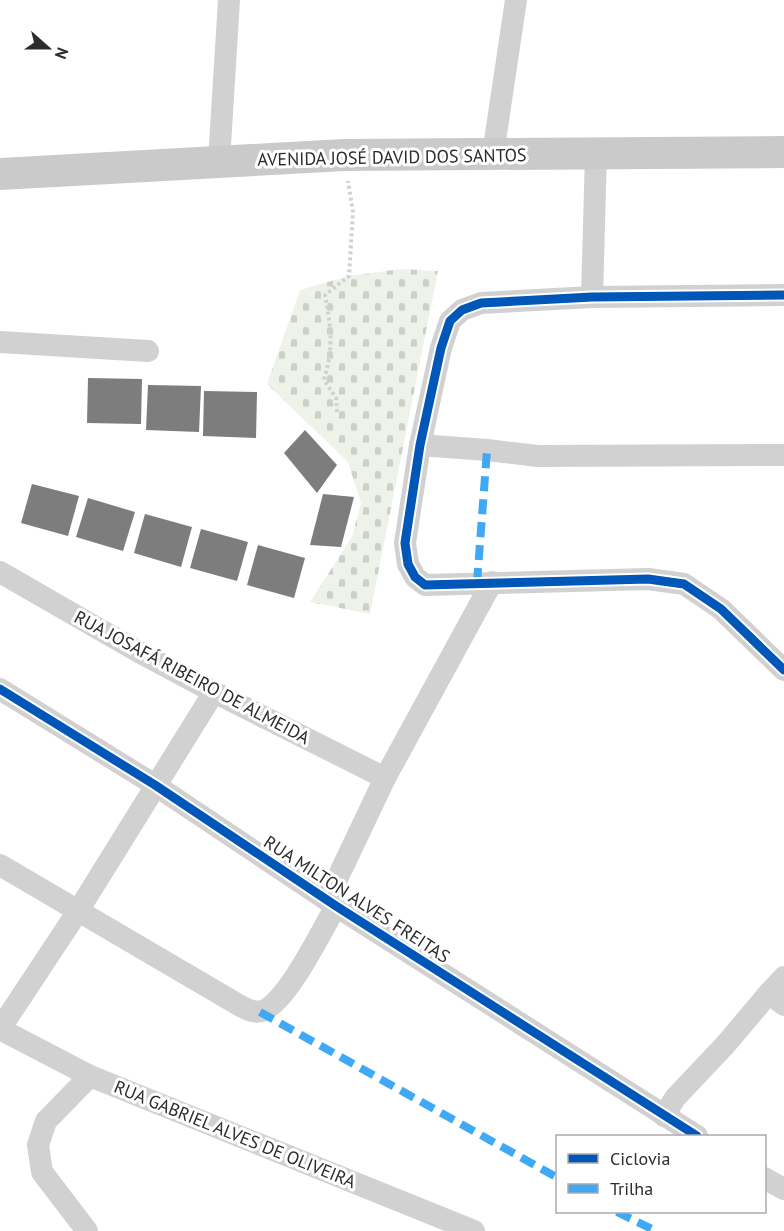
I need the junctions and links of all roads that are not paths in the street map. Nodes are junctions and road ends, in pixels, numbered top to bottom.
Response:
1 (229, 0) edge
2 (516, 0) edge
3 (784, 152) edge
4 (596, 153) junction
5 (493, 154) junction
6 (219, 161) junction
7 (0, 174) edge
8 (784, 295) edge
9 (592, 297) junction
10 (0, 342) edge
11 (148, 351) dead end
12 (420, 445) junction
13 (780, 458) edge
14 (0, 572) edge
15 (492, 582) junction
16 (784, 670) edge
17 (0, 688) edge
18 (214, 692) junction
19 (385, 778) junction
20 (155, 785) junction
21 (0, 865) edge
22 (332, 903) junction
23 (78, 911) junction
24 (779, 992) edge
25 (0, 1029) edge
26 (90, 1076) junction
27 (664, 1116) junction
28 (694, 1135) edge
29 (766, 1179) edge
30 (784, 1190) edge
31 (87, 1231) edge
32 (474, 1231) edge

1 - 6 street
2 - 5 street
3 - 4 main road, AVENIDA JOSÉ DAVID DOS SANTOS
4 - 5 main road, AVENIDA JOSÉ DAVID DOS SANTOS
4 - 9 street
5 - 6 main road, AVENIDA JOSÉ DAVID DOS SANTOS
6 - 7 main road, AVENIDA JOSÉ DAVID DOS SANTOS
8 - 9 street
9 - 12 street
10 - 11 street
12 - 13 street
12 - 15 street
14 - 18 street, RUA JOSAFÁ RIBEIRO DE ALMEIDA
15 - 16 street
15 - 19 street
17 - 20 street, RUA MILTON ALVES FREITAS
18 - 19 street, RUA JOSAFÁ RIBEIRO DE ALMEIDA
18 - 20 street
19 - 22 street
20 - 22 street, RUA MILTON ALVES FREITAS
20 - 23 street
21 - 23 street
22 - 23 street
22 - 27 street, RUA MILTON ALVES FREITAS
23 - 25 street
24 - 27 street
25 - 26 street, RUA GABRIEL ALVES DE OLIVEIRA
26 - 31 street
26 - 32 street, RUA GABRIEL ALVES DE OLIVEIRA
27 - 28 street, RUA MILTON ALVES FREITAS
29 - 30 street

